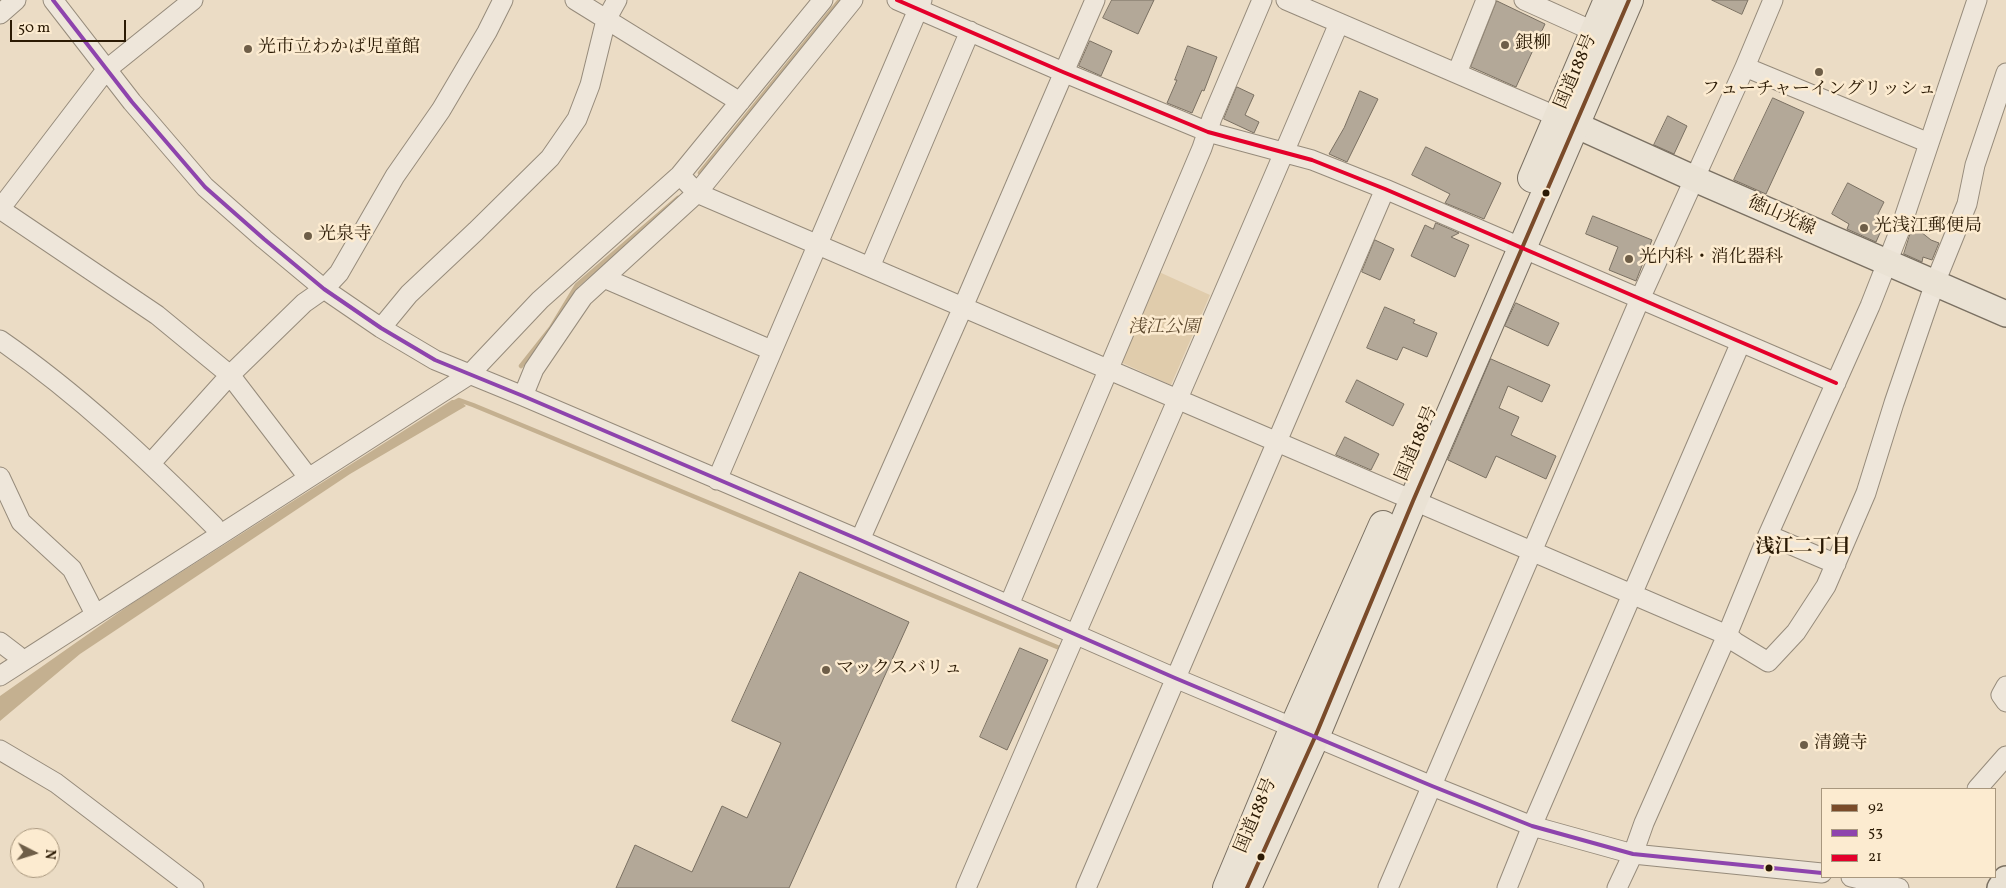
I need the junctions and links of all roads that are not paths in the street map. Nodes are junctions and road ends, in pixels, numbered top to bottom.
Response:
1 (16, 0) edge
2 (52, 0) edge
3 (193, 0) edge
4 (503, 0) edge
5 (575, 0) edge
6 (617, 0) edge
7 (823, 0) edge
8 (854, 0) edge
9 (897, 0) edge
10 (1094, 0) edge
11 (1262, 0) edge
12 (1286, 0) edge
13 (1486, 0) edge
14 (1524, 0) edge
15 (1608, 0) edge
16 (1629, 0) edge
17 (1773, 0) edge
18 (1977, 0) edge
19 (920, 4) edge
20 (0, 14) edge
21 (606, 20) junction
22 (1339, 24) junction
23 (970, 31) junction
24 (1604, 36) junction
25 (1745, 67) junction
26 (106, 70) junction
27 (1064, 72) junction
28 (1456, 73) junction
29 (2006, 73) edge
30 (740, 102) junction
31 (1566, 122) junction
32 (1208, 132) junction
33 (1929, 143) junction
34 (1284, 154) junction
35 (680, 175) junction
36 (1695, 179) junction
37 (1385, 189) junction
38 (697, 193) junction
39 (0, 209) edge
40 (817, 245) junction
41 (1514, 245) junction
42 (1887, 263) junction
43 (870, 267) junction
44 (604, 278) junction
45 (1935, 283) junction
46 (324, 289) junction
47 (1640, 300) junction
48 (963, 307) junction
49 (2006, 314) edge
50 (381, 328) junction
51 (0, 340) edge
52 (1741, 342) junction
53 (772, 350) junction
54 (1109, 370) junction
55 (230, 375) junction
56 (469, 375) junction
57 (1836, 382) junction
58 (523, 396) junction
59 (1176, 400) junction
60 (1276, 442) junction
61 (152, 463) junction
62 (308, 477) junction
63 (0, 478) edge
64 (716, 480) junction
65 (1405, 497) junction
66 (219, 535) junction
67 (1768, 535) junction
68 (860, 540) junction
69 (1532, 552) junction
70 (1836, 564) junction
71 (1632, 595) junction
72 (1009, 606) junction
73 (95, 614) junction
74 (1074, 633) junction
75 (1727, 635) junction
76 (0, 642) edge
77 (22, 661) junction
78 (0, 676) edge
79 (1175, 678) junction
80 (2006, 686) edge
81 (2006, 702) edge
82 (1304, 732) junction
83 (0, 750) edge
84 (2006, 756) edge
85 (1432, 786) junction
86 (1978, 788) edge
87 (1532, 826) junction
88 (1633, 854) junction
89 (1821, 873) edge
90 (1854, 878) edge
91 (2006, 879) edge
92 (972, 886) edge
93 (194, 888) edge
94 (1086, 888) edge
95 (1227, 888) edge
96 (1247, 888) edge
97 (1388, 888) edge
98 (1507, 888) edge
99 (1617, 888) edge
100 (1899, 888) edge
101 (2000, 888) edge

1 - 20 street
2 - 26 street
3 - 26 street
4 - 46 street
5 - 21 street
6 - 21 street
7 - 30 street
8 - 38 street
9 - 19 street
10 - 27 street
11 - 32 street
12 - 22 street
13 - 28 street
14 - 24 street
15 - 24 highway, 国道188号
16 - 24 highway, 国道188号
17 - 25 street
18 - 33 street
19 - 23 street
19 - 40 street
21 - 30 street
21 - 50 street
22 - 28 street
22 - 34 street
23 - 27 street
23 - 43 street
24 - 31 highway, 国道188号
25 - 33 street
25 - 36 street
26 - 39 street
26 - 46 street
27 - 32 street
27 - 48 street
28 - 31 street
29 - 45 street
30 - 35 street
31 - 36 main road, 徳山光線
31 - 41 highway, 国道188号
32 - 34 street
32 - 54 street
33 - 42 street
34 - 37 street
34 - 59 street
35 - 38 street
35 - 56 street
36 - 42 main road, 徳山光線
36 - 47 street
37 - 41 street
37 - 60 street
38 - 40 street
38 - 44 street
39 - 55 street
40 - 43 street
40 - 53 street
41 - 47 street
41 - 65 highway, 国道188号
42 - 45 main road, 徳山光線
42 - 57 street
43 - 48 street
44 - 53 street
44 - 58 street
45 - 49 main road, 徳山光線
45 - 70 street
46 - 50 street
46 - 55 street
47 - 52 street
47 - 69 street
48 - 54 street
48 - 68 street
50 - 56 street
51 - 61 street
52 - 57 street
52 - 71 street
53 - 64 street
54 - 59 street
54 - 72 street
55 - 61 street
55 - 62 street
56 - 58 street
56 - 62 street
57 - 67 street
58 - 64 street
59 - 60 street
59 - 74 street
60 - 65 street
60 - 79 street
61 - 66 street
62 - 66 street
63 - 73 street
64 - 68 street
65 - 69 street
65 - 82 highway, 国道188号
66 - 73 street
67 - 70 street
67 - 75 street
68 - 72 street
69 - 71 street
69 - 85 street
70 - 75 street
71 - 75 street
71 - 87 street
72 - 74 street
73 - 77 street
74 - 79 street
74 - 92 street
75 - 88 street
76 - 77 street
77 - 78 street
79 - 82 street
79 - 94 street
80 - 81 street
82 - 85 street
82 - 95 highway, 国道188号
82 - 96 highway, 国道188号
83 - 93 street
84 - 86 street
85 - 87 street
85 - 97 street
87 - 88 street
87 - 98 street
88 - 89 street
88 - 99 street
90 - 100 street
91 - 101 main road

